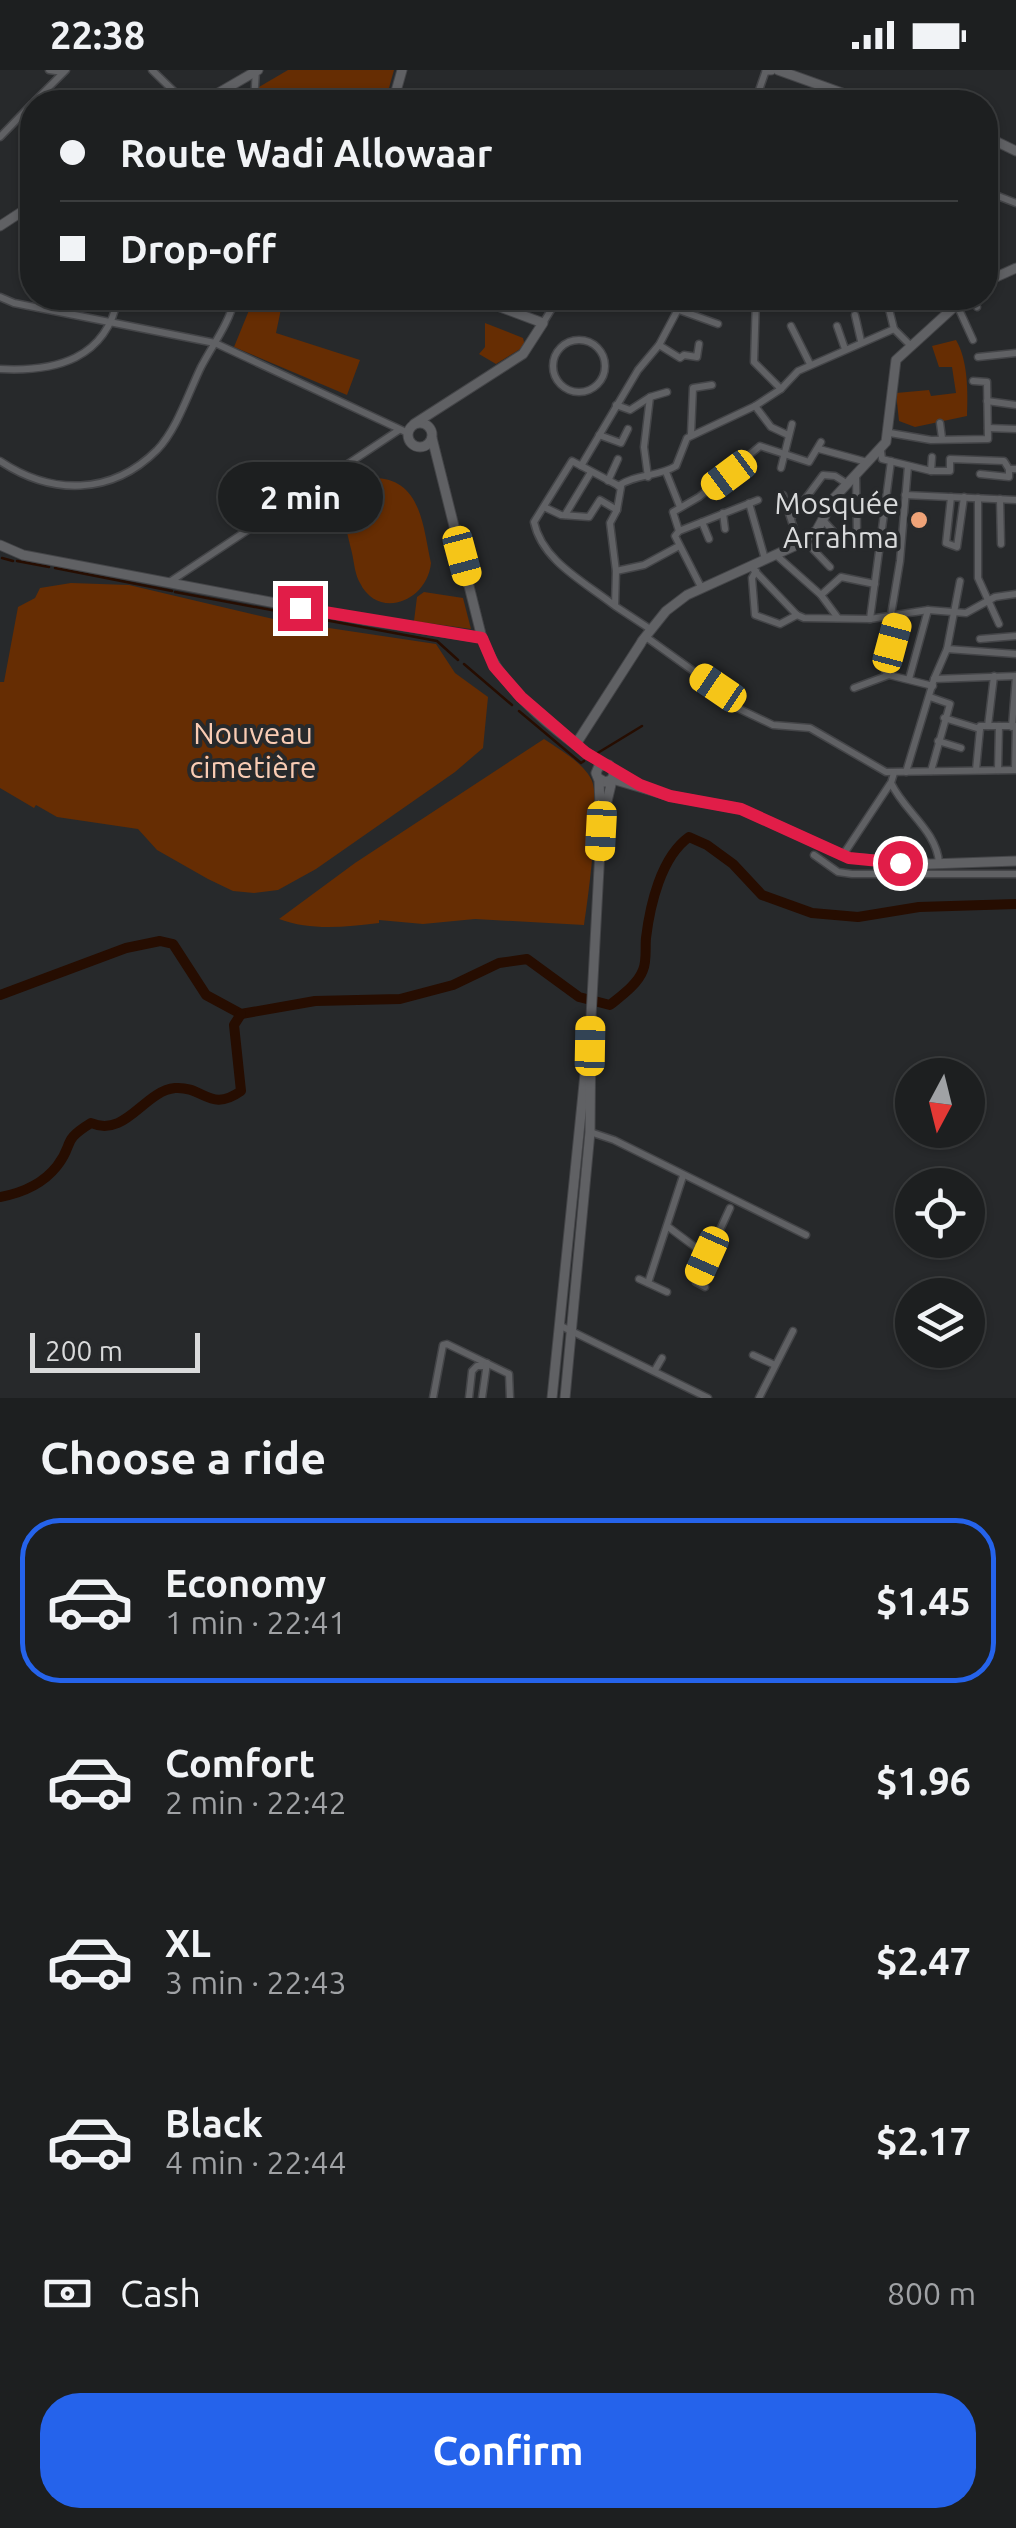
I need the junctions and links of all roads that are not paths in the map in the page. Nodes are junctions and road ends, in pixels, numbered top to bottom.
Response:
1 (48, 70) edge
2 (152, 70) edge
3 (257, 70) edge
4 (770, 70) edge
5 (65, 71) edge
6 (46, 90) edge
7 (173, 90) edge
8 (223, 90) edge
9 (831, 90) edge
10 (20, 116) edge
11 (0, 137) edge
12 (47, 310) edge
13 (115, 310) edge
14 (231, 310) edge
15 (507, 310) edge
16 (551, 310) edge
17 (679, 310) joint
18 (756, 310) edge
19 (889, 310) edge
20 (951, 310) edge
21 (963, 310) edge
22 (855, 315) dead end
23 (112, 322) junction
24 (543, 324) junction
25 (718, 324) dead end
26 (791, 326) dead end
27 (837, 326) dead end
28 (894, 329) junction
29 (973, 340) dead end
30 (862, 342) junction
31 (216, 343) junction
32 (700, 344) dead end
33 (659, 345) junction
34 (910, 345) junction
35 (846, 348) junction
36 (1016, 354) edge
37 (978, 357) dead end
38 (810, 364) junction
39 (0, 369) edge
40 (974, 381) dead end
41 (599, 383) joint
42 (712, 385) dead end
43 (782, 389) junction
44 (666, 392) dead end
45 (650, 397) junction
46 (987, 401) junction
47 (1016, 404) edge
48 (616, 405) junction
49 (440, 406) junction
50 (755, 406) junction
51 (940, 423) dead end
52 (792, 424) dead end
53 (628, 428) dead end
54 (988, 428) junction
55 (407, 429) junction
56 (1016, 429) edge
57 (890, 433) junction
58 (432, 434) junction
59 (691, 434) junction
60 (598, 435) junction
61 (788, 435) junction
62 (942, 438) junction
63 (414, 445) junction
64 (882, 450) junction
65 (908, 453) dead end
66 (782, 454) junction
67 (932, 456) dead end
68 (618, 459) dead end
69 (891, 461) junction
70 (0, 462) edge
71 (868, 463) junction
72 (906, 465) junction
73 (582, 466) junction
74 (440, 467) junction
75 (781, 468) dead end
76 (1012, 469) edge
77 (931, 471) junction
78 (592, 472) junction
79 (666, 472) junction
80 (856, 474) junction
81 (980, 474) dead end
82 (648, 476) junction
83 (608, 481) junction
84 (846, 483) junction
85 (618, 486) junction
86 (905, 494) junction
87 (783, 495) dead end
88 (951, 497) junction
89 (964, 497) junction
90 (978, 498) junction
91 (1000, 499) junction
92 (758, 500) dead end
93 (1016, 500) edge
94 (749, 503) junction
95 (680, 507) junction
96 (544, 508) junction
97 (617, 510) junction
98 (871, 510) dead end
99 (856, 511) junction
100 (723, 513) junction
101 (565, 516) junction
102 (790, 518) junction
103 (823, 520) junction
104 (702, 522) junction
105 (725, 529) dead end
106 (679, 531) junction
107 (882, 538) junction
108 (709, 539) dead end
109 (842, 540) dead end
110 (802, 543) junction
111 (1001, 544) dead end
112 (679, 546) junction
113 (1, 547) edge
114 (771, 558) junction
115 (830, 567) dead end
116 (754, 570) junction
117 (616, 571) junction
118 (960, 581) dead end
119 (168, 583) junction
120 (876, 584) junction
121 (701, 587) junction
122 (821, 595) junction
123 (1016, 595) edge
124 (989, 599) junction
125 (615, 606) junction
126 (928, 610) junction
127 (957, 610) junction
128 (900, 614) junction
129 (797, 615) junction
130 (890, 615) junction
131 (839, 619) junction
132 (870, 619) junction
133 (998, 624) dead end
134 (1016, 636) edge
135 (482, 638) junction
136 (644, 638) junction
137 (980, 638) dead end
138 (948, 649) junction
139 (1016, 654) edge
140 (889, 674) junction
141 (994, 676) junction
142 (1016, 676) edge
143 (909, 679) junction
144 (933, 683) junction
145 (854, 688) dead end
146 (930, 697) junction
147 (944, 718) junction
148 (998, 726) junction
149 (1014, 726) edge
150 (984, 728) junction
151 (938, 742) junction
152 (576, 744) junction
153 (961, 748) dead end
154 (976, 770) junction
155 (998, 770) junction
156 (1016, 770) edge
157 (930, 771) junction
158 (906, 772) junction
159 (894, 773) junction
160 (606, 774) junction
161 (891, 782) junction
162 (814, 855) dead end
163 (843, 855) junction
164 (1016, 860) edge
165 (939, 864) junction
166 (1016, 874) edge
167 (590, 1046) junction
168 (590, 1132) junction
169 (684, 1176) junction
170 (730, 1208) dead end
171 (666, 1226) junction
172 (806, 1234) dead end
173 (707, 1256) junction
174 (639, 1279) dead end
175 (648, 1283) junction
176 (704, 1286) dead end
177 (667, 1292) dead end
178 (559, 1325) junction
179 (572, 1329) junction
180 (793, 1330) dead end
181 (752, 1355) dead end
182 (662, 1358) dead end
183 (487, 1364) junction
184 (775, 1366) junction
185 (655, 1370) junction
186 (433, 1398) edge
187 (469, 1398) edge
188 (482, 1398) edge
189 (510, 1398) edge
190 (552, 1398) edge
191 (565, 1398) edge
192 (708, 1398) edge
193 (760, 1398) edge

1 - 5 street
2 - 7 street
3 - 8 street
4 - 9 street
5 - 6 street
10 - 11 street
12 - 23 street
13 - 23 street
14 - 31 street
15 - 24 street
16 - 24 street
17 - 25 street
17 - 33 street
18 - 43 street
19 - 28 street
20 - 34 street
21 - 29 street
22 - 30 street
23 - 31 street
23 - 39 street
24 - 49 street
26 - 38 street
27 - 35 street
28 - 30 street
28 - 34 street
30 - 35 street
31 - 55 street
31 - 70 street
32 - 33 street
33 - 48 street
34 - 57 street
35 - 38 street
36 - 37 street
38 - 43 street
40 - 46 street
41 - 41 street
42 - 59 street
43 - 50 street
44 - 45 street
45 - 48 street
45 - 82 street
46 - 47 street
46 - 54 street
48 - 60 street
49 - 55 street
49 - 58 street
50 - 59 street
50 - 61 street
51 - 62 street
52 - 61 street
53 - 60 street
54 - 56 street
54 - 62 street
55 - 58 street
55 - 63 street
55 - 119 street
57 - 62 street
57 - 64 street
58 - 63 street
58 - 74 street
59 - 79 street
60 - 73 street
61 - 66 street
63 - 74 street
64 - 69 street
64 - 71 street
65 - 72 street
66 - 71 street
66 - 75 street
66 - 95 street
67 - 77 street
68 - 83 street
69 - 72 street
69 - 107 street
71 - 80 street
72 - 77 street
72 - 86 street
73 - 78 street
73 - 96 street
74 - 135 street
76 - 77 street
76 - 81 street
78 - 83 street
78 - 101 street
79 - 82 street
79 - 95 street
80 - 84 street
80 - 99 street
82 - 85 street
83 - 85 street
84 - 102 street
84 - 103 street
85 - 97 street
86 - 88 street
86 - 130 street
87 - 102 street
88 - 89 street
88 - 89 street
89 - 90 street
90 - 91 street
90 - 124 street
91 - 93 street
91 - 111 street
92 - 94 street
94 - 100 street
94 - 114 street
95 - 106 street
96 - 101 street
96 - 125 street
97 - 101 street
97 - 117 street
98 - 99 street
99 - 107 street
100 - 104 street
100 - 105 street
102 - 110 street
103 - 109 street
103 - 110 street
104 - 106 street
104 - 108 street
106 - 112 street
107 - 120 street
110 - 114 street
110 - 115 street
112 - 117 street
112 - 121 street
113 - 119 street
114 - 116 street
114 - 122 street
116 - 121 street
116 - 129 street
116 - 129 street
117 - 125 street
118 - 127 street
119 - 135 street
120 - 122 street
120 - 132 street
121 - 136 street
122 - 131 street
123 - 124 street
124 - 127 street
124 - 133 street
125 - 136 street
126 - 127 street
126 - 128 street
126 - 143 street
127 - 138 street
128 - 130 street
128 - 140 street
129 - 131 street
130 - 132 street
131 - 132 street
134 - 137 street
135 - 152 street
136 - 152 street
136 - 159 street
138 - 139 street
138 - 144 street
140 - 143 street
140 - 145 street
141 - 142 street
141 - 144 street
141 - 150 street
142 - 149 street
143 - 144 street
144 - 146 street
146 - 147 street
146 - 158 street
147 - 150 street
147 - 151 street
148 - 149 street
148 - 150 street
148 - 155 street
149 - 156 street
150 - 154 street
151 - 153 street
151 - 157 street
152 - 160 street
154 - 155 street
154 - 157 street
155 - 156 street
157 - 158 street
158 - 159 street
159 - 161 street
160 - 163 street
160 - 167 street
161 - 163 street
161 - 165 street
162 - 166 street
163 - 165 street
164 - 165 street
167 - 168 street
167 - 178 street
168 - 169 street
168 - 179 street
169 - 171 street
169 - 172 street
170 - 173 street
171 - 173 street
171 - 175 street
173 - 176 street
174 - 175 street
175 - 177 street
178 - 179 street
178 - 190 street
179 - 185 street
179 - 191 street
180 - 184 street
181 - 184 street
182 - 185 street
183 - 186 street
183 - 187 street
183 - 188 street
183 - 189 street
184 - 193 street
185 - 192 street

